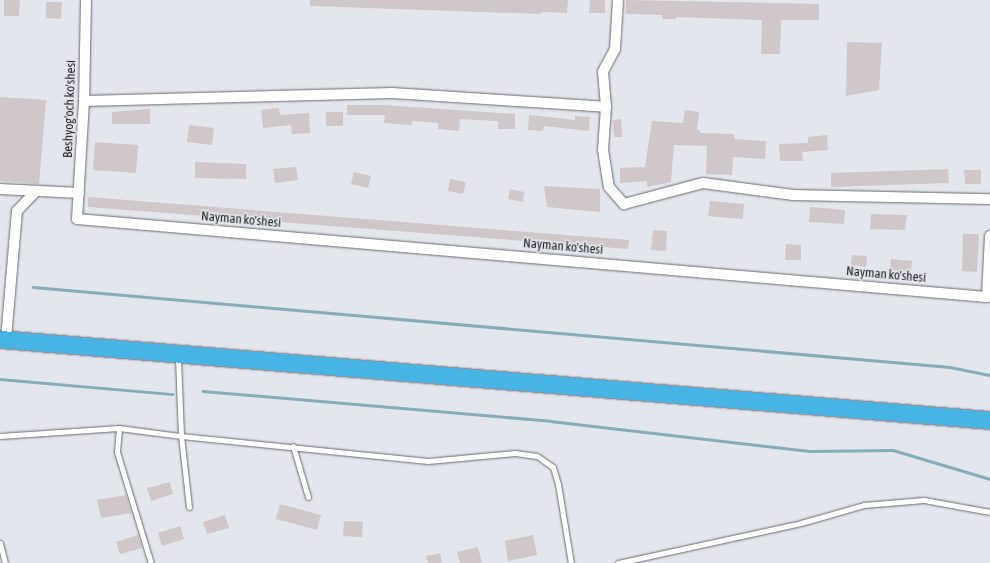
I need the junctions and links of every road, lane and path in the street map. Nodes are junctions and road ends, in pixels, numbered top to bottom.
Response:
1 (86, 0) edge
2 (618, 0) edge
3 (84, 101) junction
4 (606, 107) junction
5 (0, 189) edge
6 (36, 190) junction
7 (79, 193) junction
8 (990, 199) edge
9 (77, 219) joint
10 (990, 236) edge
11 (3, 339) edge
12 (178, 354) junction
13 (990, 420) edge
14 (119, 428) junction
15 (0, 436) edge
16 (181, 436) junction
17 (293, 446) junction
18 (308, 497) dead end
19 (189, 507) dead end
20 (990, 512) edge
21 (0, 543) edge
22 (5, 563) edge
23 (151, 563) edge
24 (570, 563) edge
25 (618, 563) edge

1 - 3 street, Beshyog'och ko'shesi
2 - 4 street
3 - 4 street
3 - 7 street, Beshyog'och ko'shesi
4 - 8 street
5 - 6 street
6 - 7 street
6 - 11 street
7 - 9 street, Beshyog'och ko'shesi
9 - 10 street, Nayman ko'shesi
11 - 12 highway
12 - 13 highway
12 - 16 lane
14 - 15 lane
14 - 16 lane
14 - 23 lane
16 - 17 lane
16 - 19 lane
17 - 18 lane
17 - 24 lane
20 - 25 lane
21 - 22 lane

